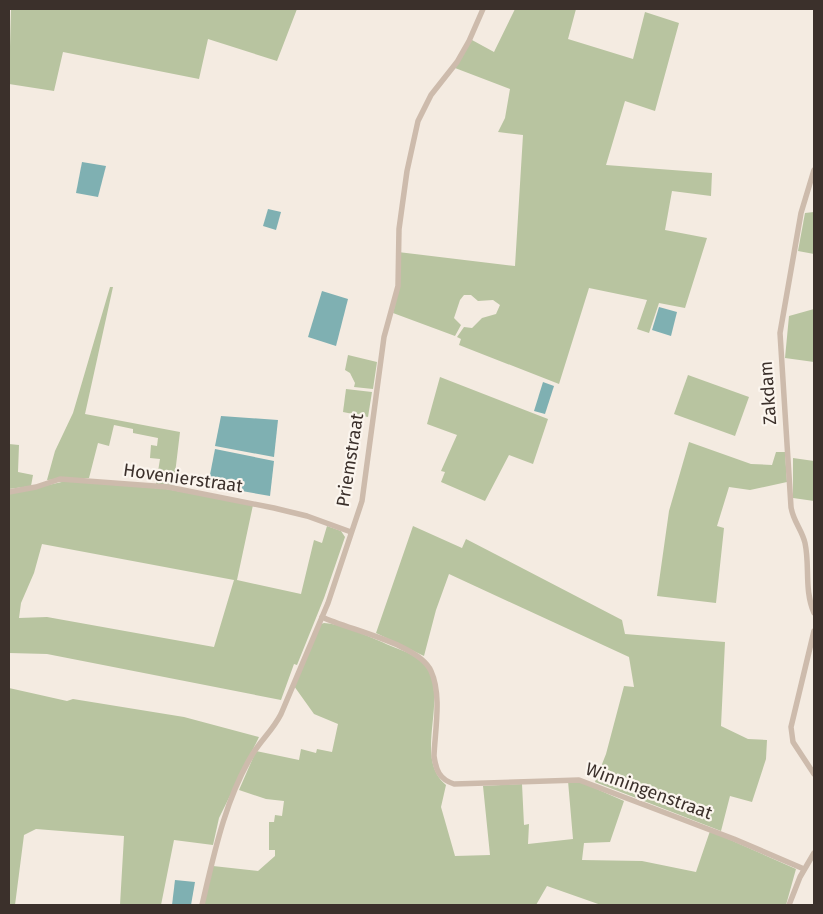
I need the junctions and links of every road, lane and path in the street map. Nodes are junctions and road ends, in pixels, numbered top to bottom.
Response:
1 (483, 9) edge
2 (814, 170) edge
3 (9, 492) edge
4 (350, 532) junction
5 (814, 612) edge
6 (322, 617) junction
7 (814, 631) edge
8 (814, 774) edge
9 (814, 852) edge
10 (804, 869) junction
11 (202, 905) edge
12 (790, 905) edge

1 - 4 street, Priemstraat
2 - 5 street, Zakdam
3 - 4 street, Hovenierstraat
4 - 6 street, Priemstraat
6 - 10 street, Winningenstraat
6 - 11 street, Priemstraat
7 - 8 street
9 - 10 street
10 - 12 street

